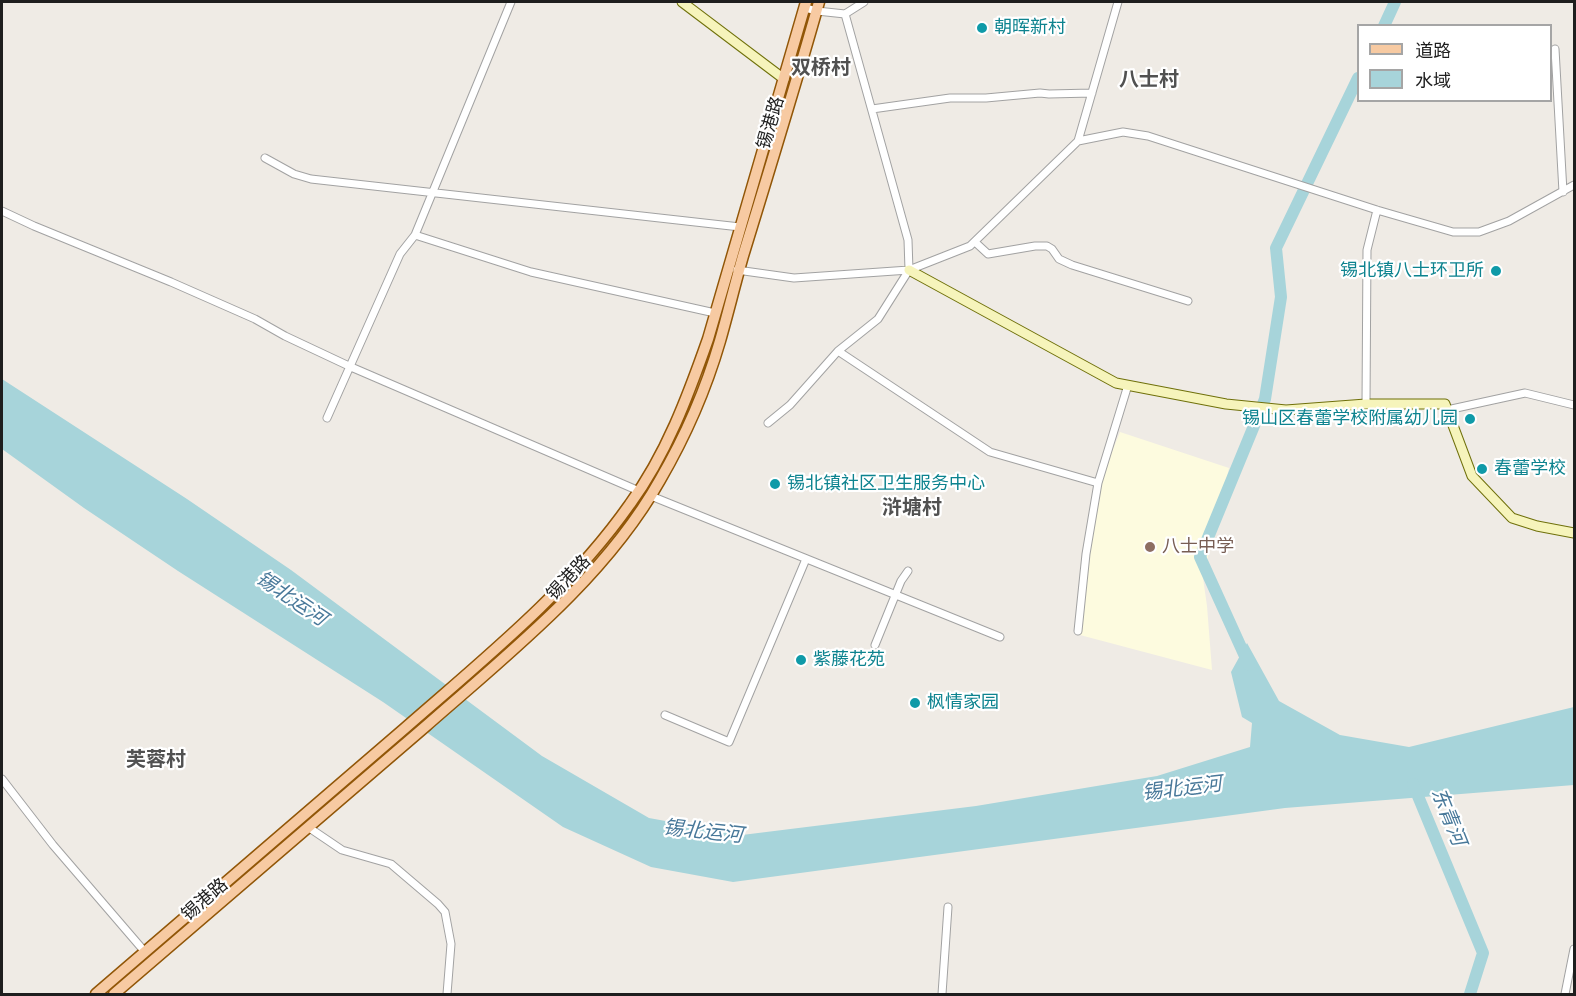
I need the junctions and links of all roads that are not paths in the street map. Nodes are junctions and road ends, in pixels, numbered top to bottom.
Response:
1 (511, 2) edge
2 (682, 2) edge
3 (864, 2) edge
4 (1118, 2) edge
5 (806, 4) edge
6 (818, 6) edge
7 (845, 14) junction
8 (1555, 49) dead end
9 (784, 80) junction
10 (1092, 93) junction
11 (872, 109) junction
12 (1078, 141) junction
13 (265, 158) dead end
14 (1575, 185) edge
15 (432, 192) junction
16 (1563, 192) junction
17 (1377, 210) junction
18 (2, 211) edge
19 (740, 227) junction
20 (415, 235) junction
21 (975, 242) junction
22 (734, 269) junction
23 (909, 270) junction
24 (1188, 301) dead end
25 (715, 313) junction
26 (838, 351) junction
27 (351, 367) junction
28 (1128, 385) junction
29 (1366, 404) junction
30 (1575, 405) edge
31 (1447, 410) junction
32 (327, 418) dead end
33 (768, 423) dead end
34 (1098, 483) junction
35 (639, 491) junction
36 (651, 496) junction
37 (1575, 533) edge
38 (806, 559) junction
39 (908, 571) dead end
40 (895, 595) junction
41 (1078, 631) dead end
42 (1000, 637) dead end
43 (875, 645) dead end
44 (665, 715) dead end
45 (2, 779) edge
46 (308, 827) junction
47 (948, 907) dead end
48 (1575, 949) edge
49 (145, 952) junction
50 (125, 989) edge
51 (96, 994) edge
52 (114, 994) edge
53 (447, 994) edge
54 (942, 994) edge
55 (1565, 994) edge

1 - 15 street
2 - 9 street
3 - 7 street
4 - 10 street
5 - 6 street
5 - 9 main road, 锡港路
6 - 7 street
6 - 22 main road, 锡港路
7 - 11 street
8 - 16 street
9 - 19 main road, 锡港路
10 - 11 street
10 - 12 street
11 - 23 street
12 - 17 street
12 - 21 street
13 - 15 street
14 - 16 street
15 - 19 street
15 - 20 street
16 - 17 street
17 - 29 street
18 - 27 street
19 - 22 main road, 锡港路
20 - 25 street
20 - 27 street
21 - 23 street
21 - 24 street
22 - 23 street
22 - 25 main road, 锡港路
22 - 36 main road, 锡港路
23 - 26 street
23 - 28 street
25 - 35 main road, 锡港路
26 - 33 street
26 - 34 street
27 - 32 street
27 - 35 street
28 - 29 street
28 - 34 street
29 - 31 street
30 - 31 street
31 - 37 street
34 - 41 street
35 - 49 main road, 锡港路
36 - 38 street
36 - 46 main road, 锡港路
38 - 40 street
38 - 44 street
39 - 40 street
40 - 42 street
40 - 43 street
45 - 49 street
46 - 50 main road, 锡港路
46 - 53 street
47 - 54 street
48 - 55 street
49 - 51 main road, 锡港路
50 - 52 main road, 锡港路

